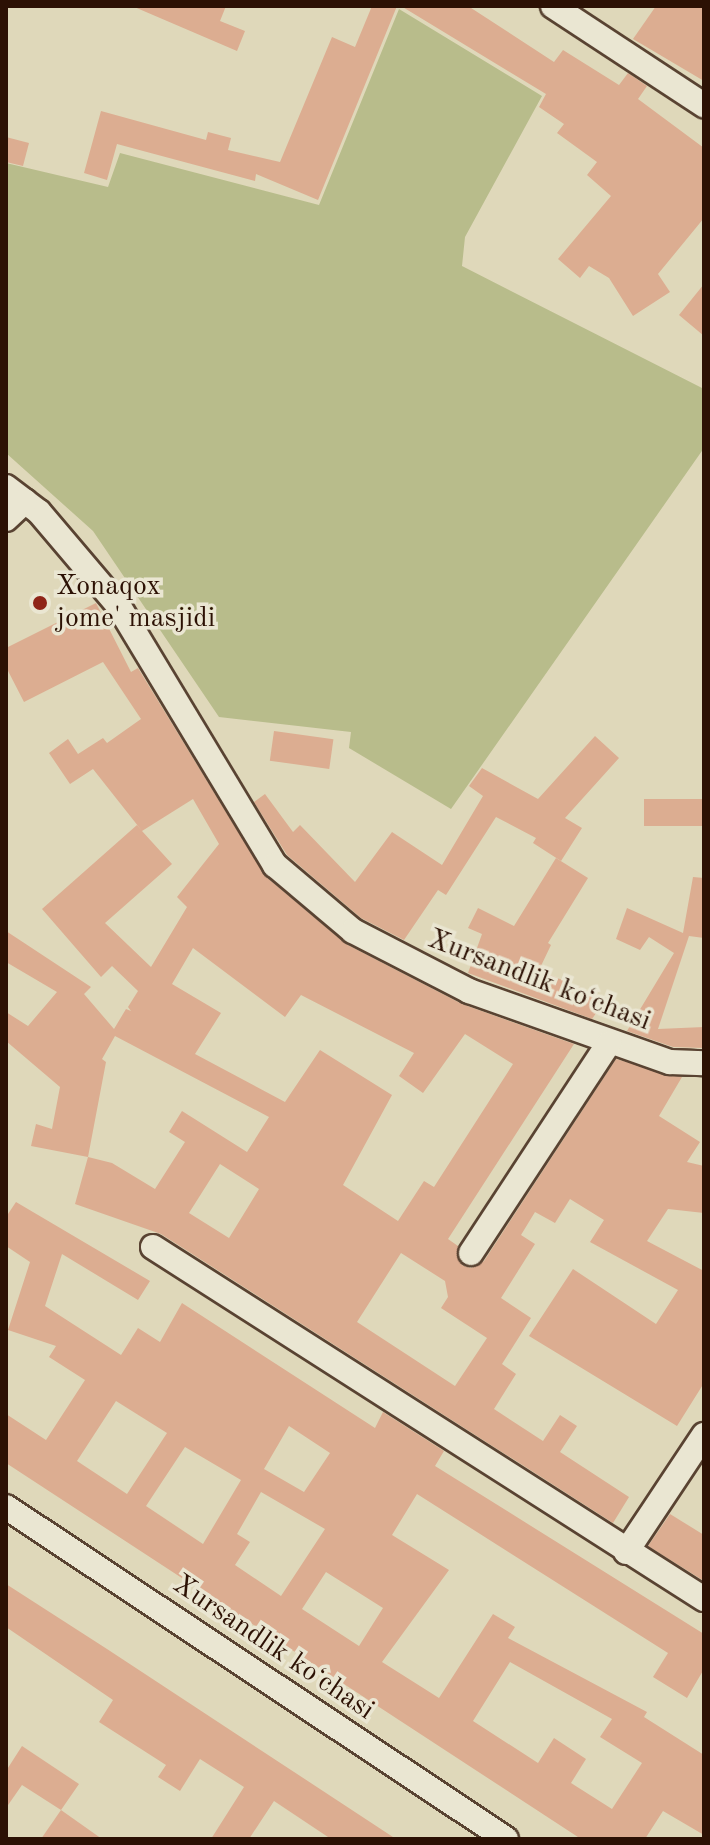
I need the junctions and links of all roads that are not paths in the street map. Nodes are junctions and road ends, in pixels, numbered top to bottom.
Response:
1 (553, 6) edge
2 (704, 105) edge
3 (16, 494) edge
4 (6, 519) edge
5 (609, 1043) junction
6 (704, 1063) edge
7 (153, 1247) dead end
8 (471, 1253) dead end
9 (704, 1435) edge
10 (6, 1507) edge
11 (626, 1552) junction
12 (704, 1599) edge
13 (506, 1839) edge

1 - 2 street
3 - 4 street
3 - 5 street, Xursandlik koʻchasi
5 - 6 street, Xursandlik koʻchasi
5 - 8 street
7 - 11 street
9 - 11 street
10 - 13 street, Xursandlik koʻchasi
11 - 12 street

